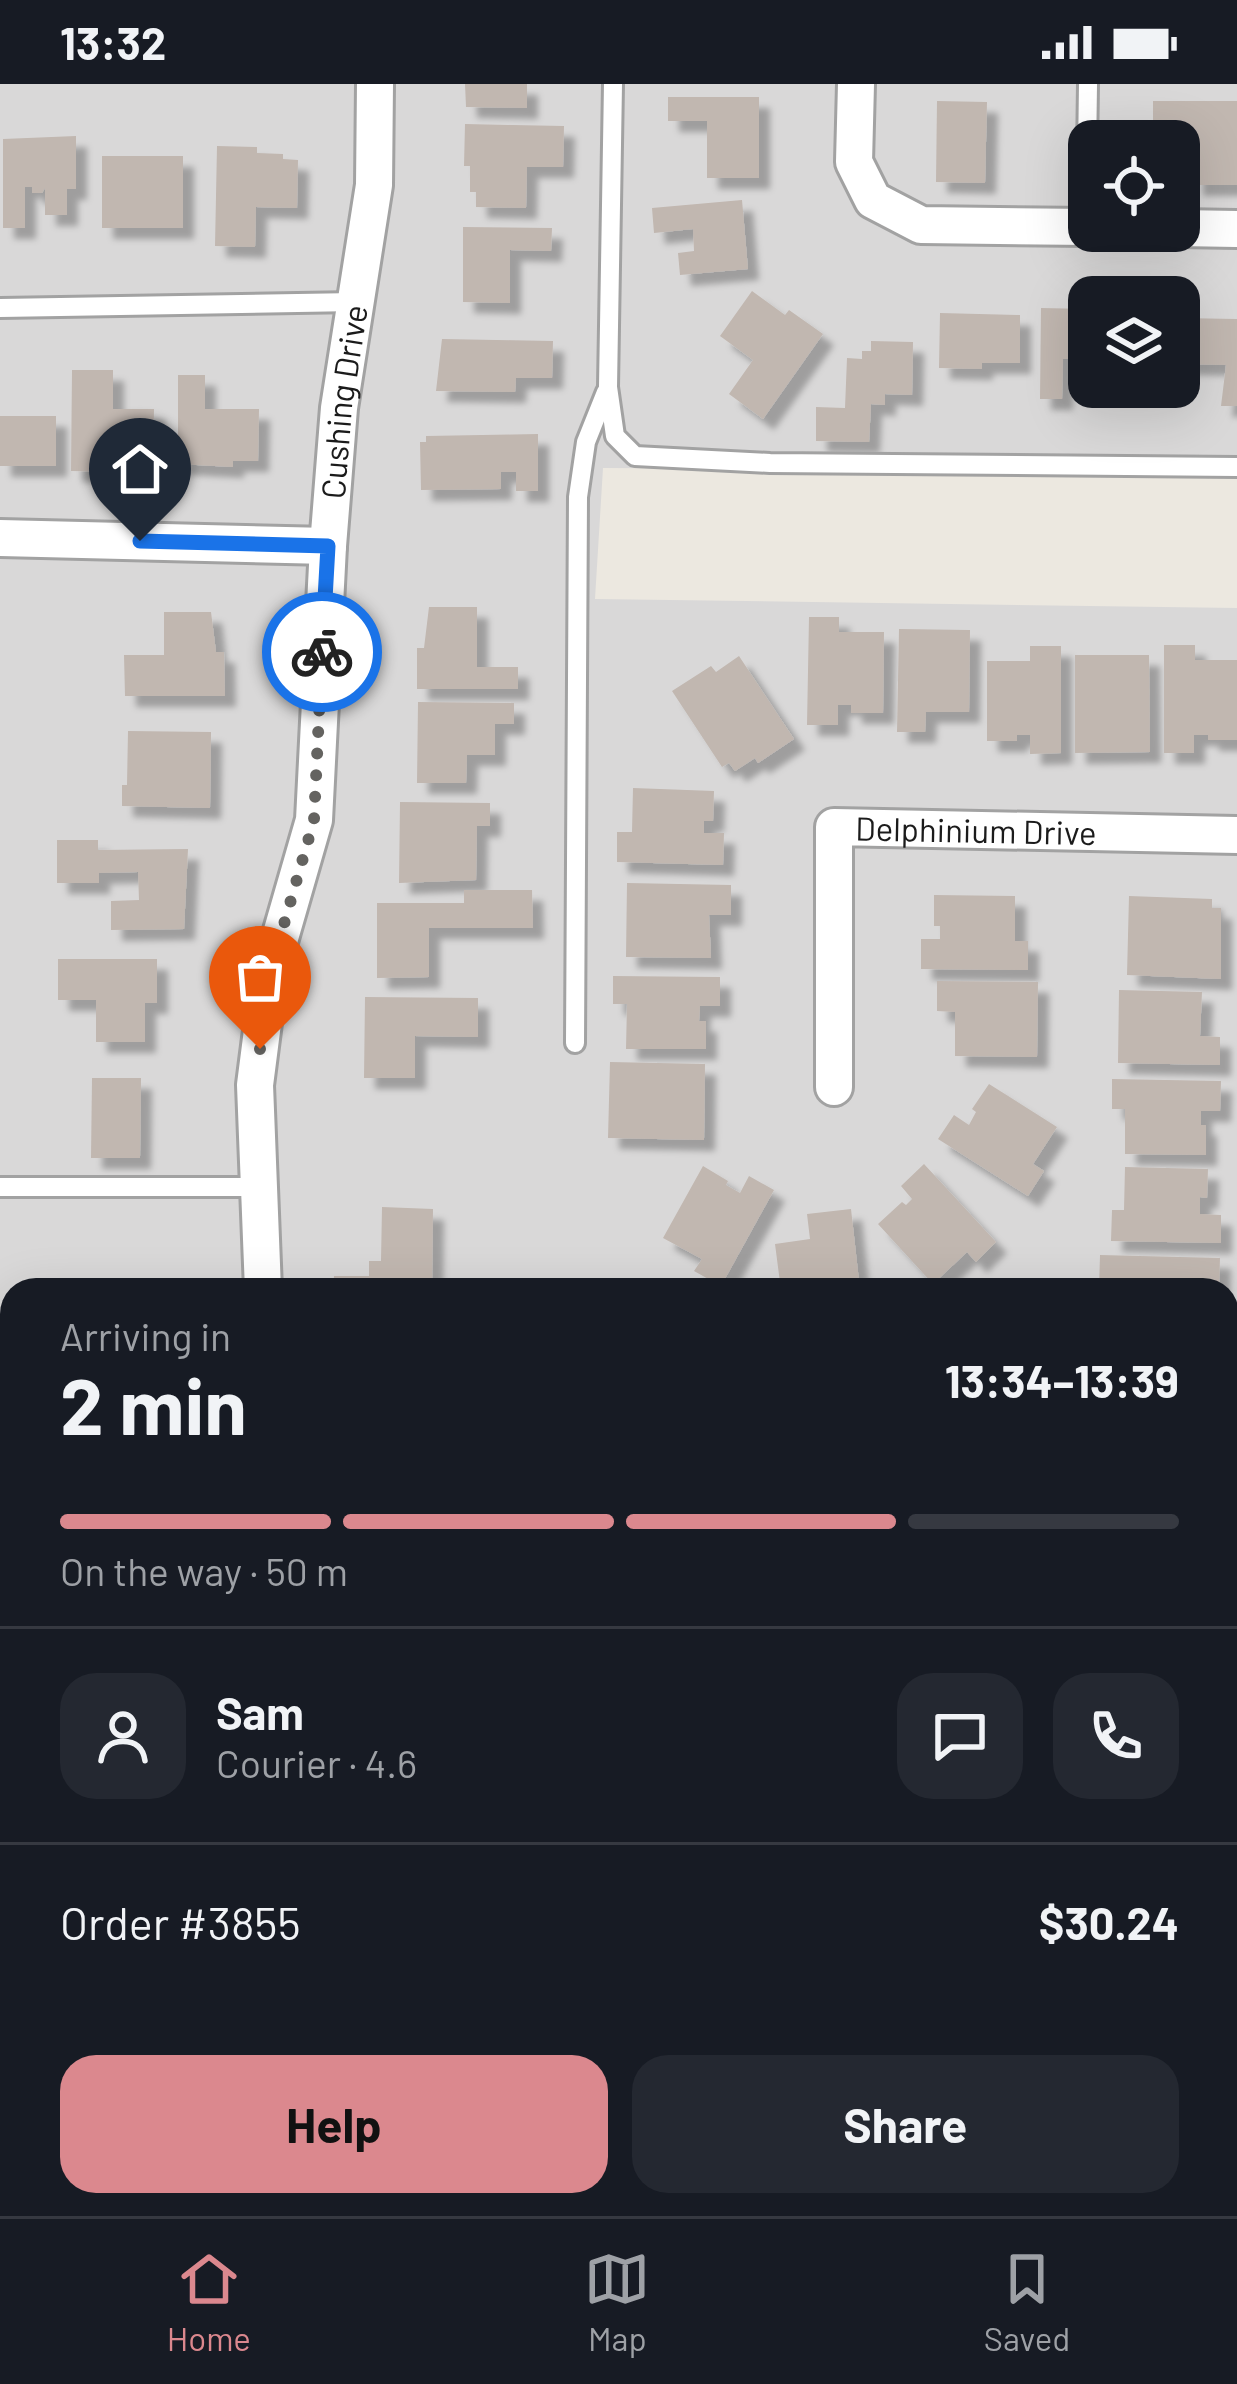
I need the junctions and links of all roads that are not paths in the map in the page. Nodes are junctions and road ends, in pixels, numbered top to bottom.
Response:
1 (375, 84) edge
2 (613, 84) edge
3 (856, 84) edge
4 (1088, 84) edge
5 (1088, 120) edge
6 (1068, 227) edge
7 (1200, 228) edge
8 (1237, 229) edge
9 (356, 302) junction
10 (0, 308) edge
11 (608, 387) junction
12 (1237, 467) edge
13 (0, 538) edge
14 (328, 546) junction
15 (1237, 835) edge
16 (574, 1043) dead end
17 (834, 1088) dead end
18 (0, 1187) edge
19 (257, 1187) junction
20 (262, 1278) edge

1 - 9 street, Cushing Drive
2 - 11 lane
3 - 6 street
4 - 5 lane
7 - 8 street
9 - 10 lane
9 - 14 street, Cushing Drive
11 - 12 lane
11 - 16 lane
13 - 14 street
14 - 19 street, Cushing Drive
15 - 17 street, Delphinium Drive
18 - 19 lane
19 - 20 street, Cushing Drive

